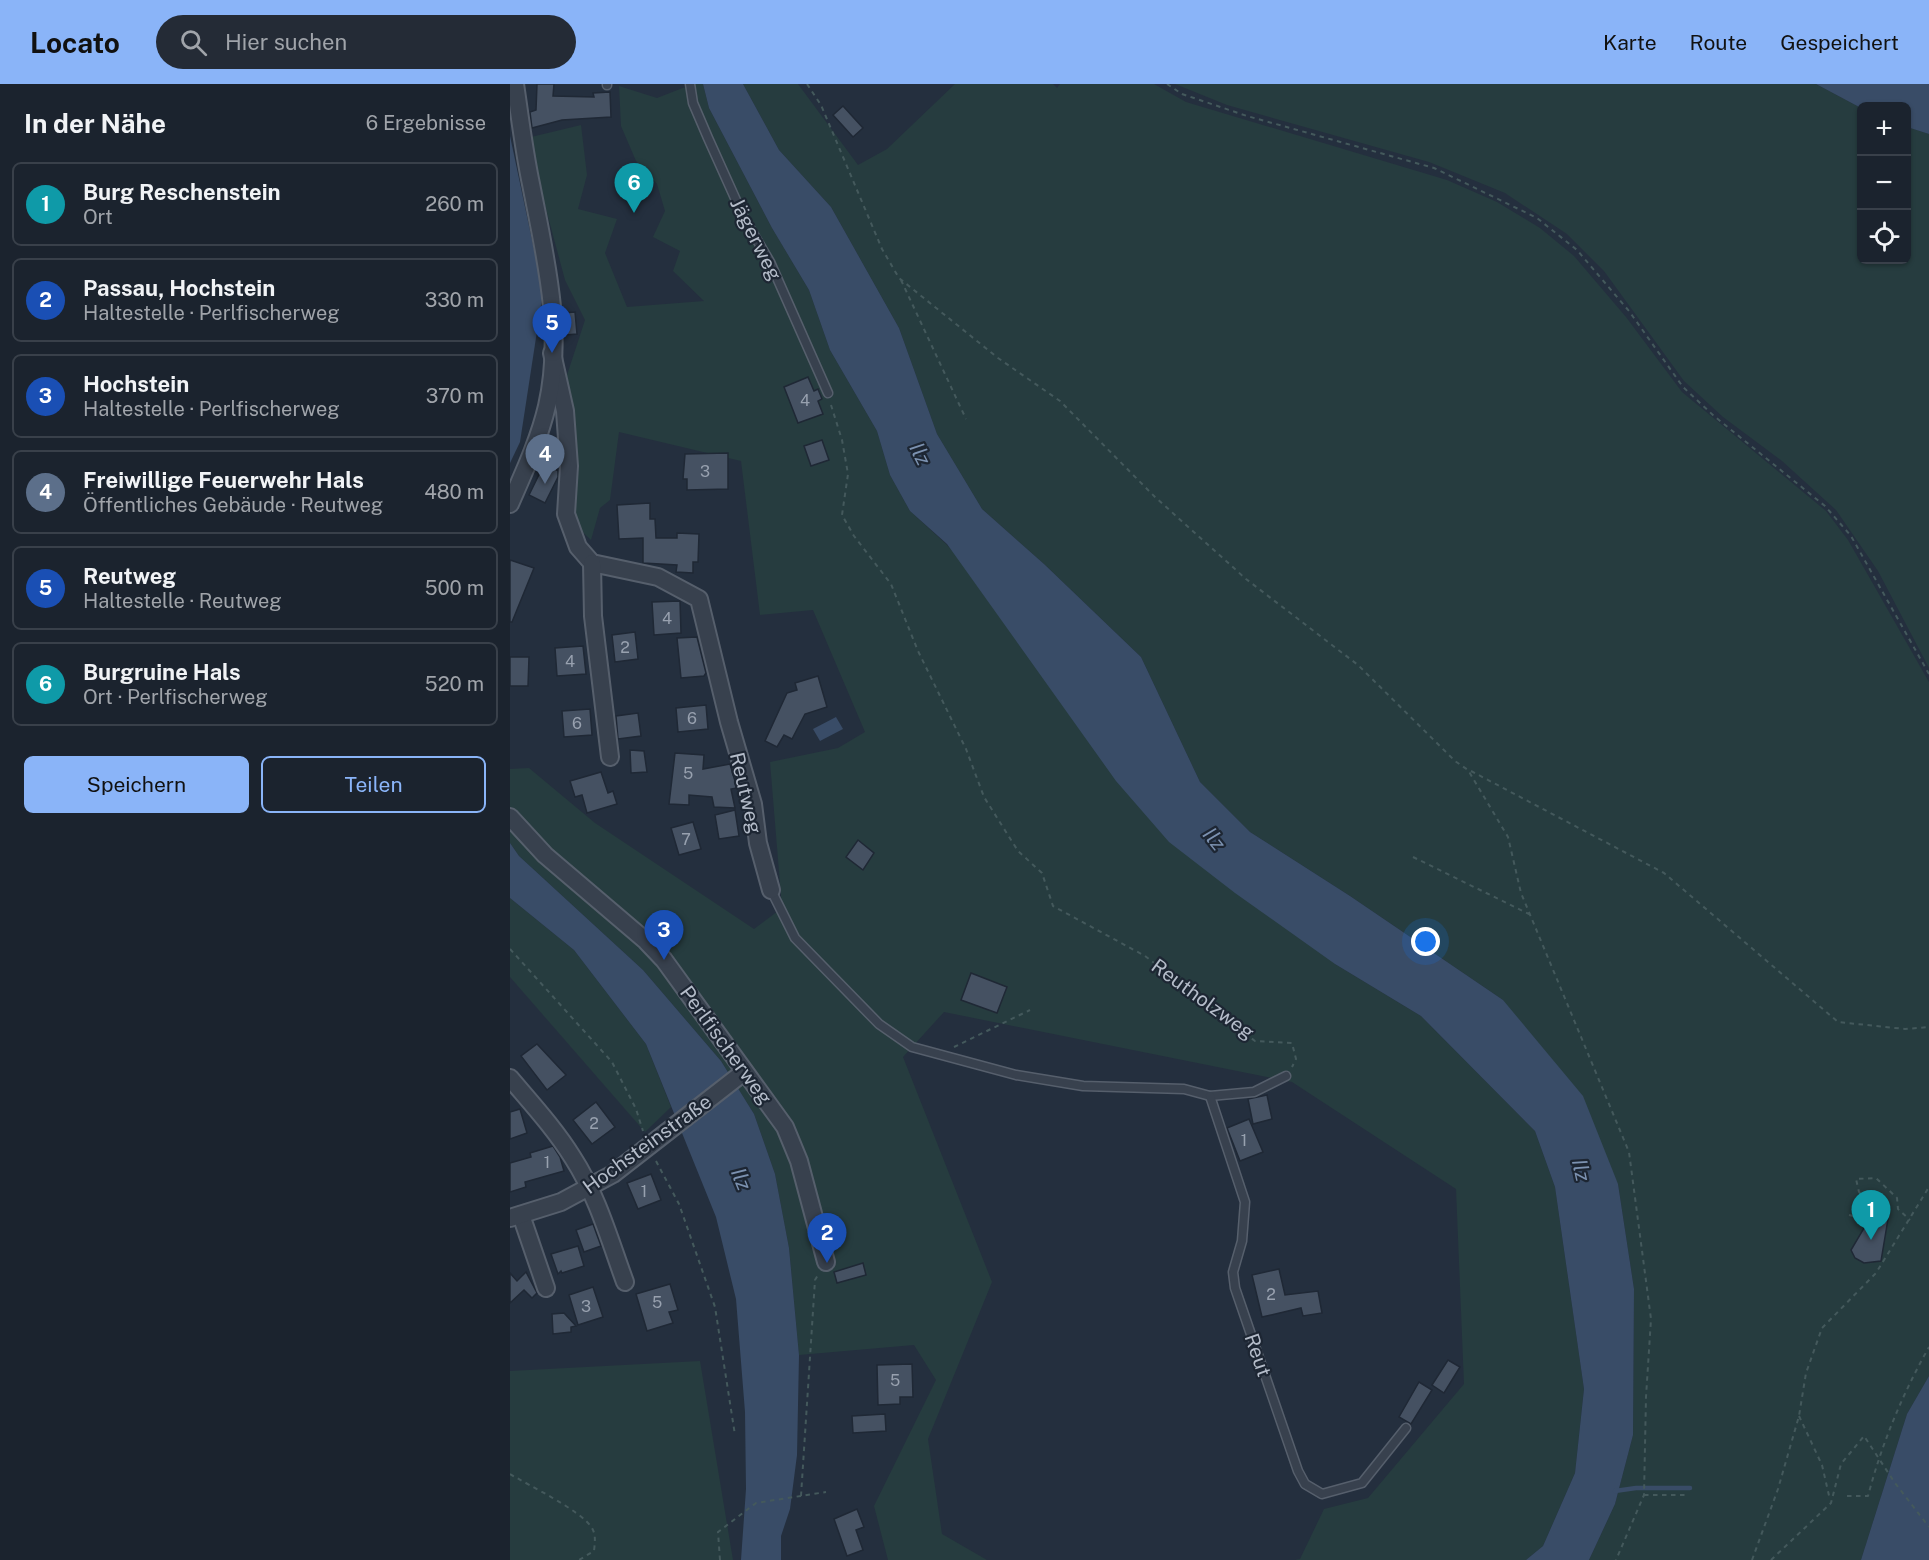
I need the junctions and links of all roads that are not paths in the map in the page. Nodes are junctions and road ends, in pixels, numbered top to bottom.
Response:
1 (515, 84) edge
2 (690, 84) edge
3 (552, 353) junction
4 (828, 393) road end
5 (510, 504) edge
6 (592, 563) junction
7 (610, 757) dead end
8 (510, 817) edge
9 (771, 890) joint
10 (740, 1076) junction
11 (1286, 1076) road end
12 (510, 1078) edge
13 (1210, 1096) junction
14 (589, 1188) junction
15 (516, 1216) edge
16 (826, 1262) road end
17 (625, 1282) dead end
18 (546, 1288) dead end
19 (1406, 1428) dead end

1 - 3 street
2 - 4 lane, Jägerweg
3 - 5 street
3 - 6 street
6 - 7 street
6 - 9 street, Reutweg
8 - 10 street, Perlfischerweg
9 - 13 lane
10 - 14 street, Hochsteinstraße
10 - 16 street, Perlfischerweg
11 - 13 lane
12 - 14 street
13 - 19 lane, Reut
14 - 15 street, Hochsteinstraße
14 - 17 street
15 - 18 street

